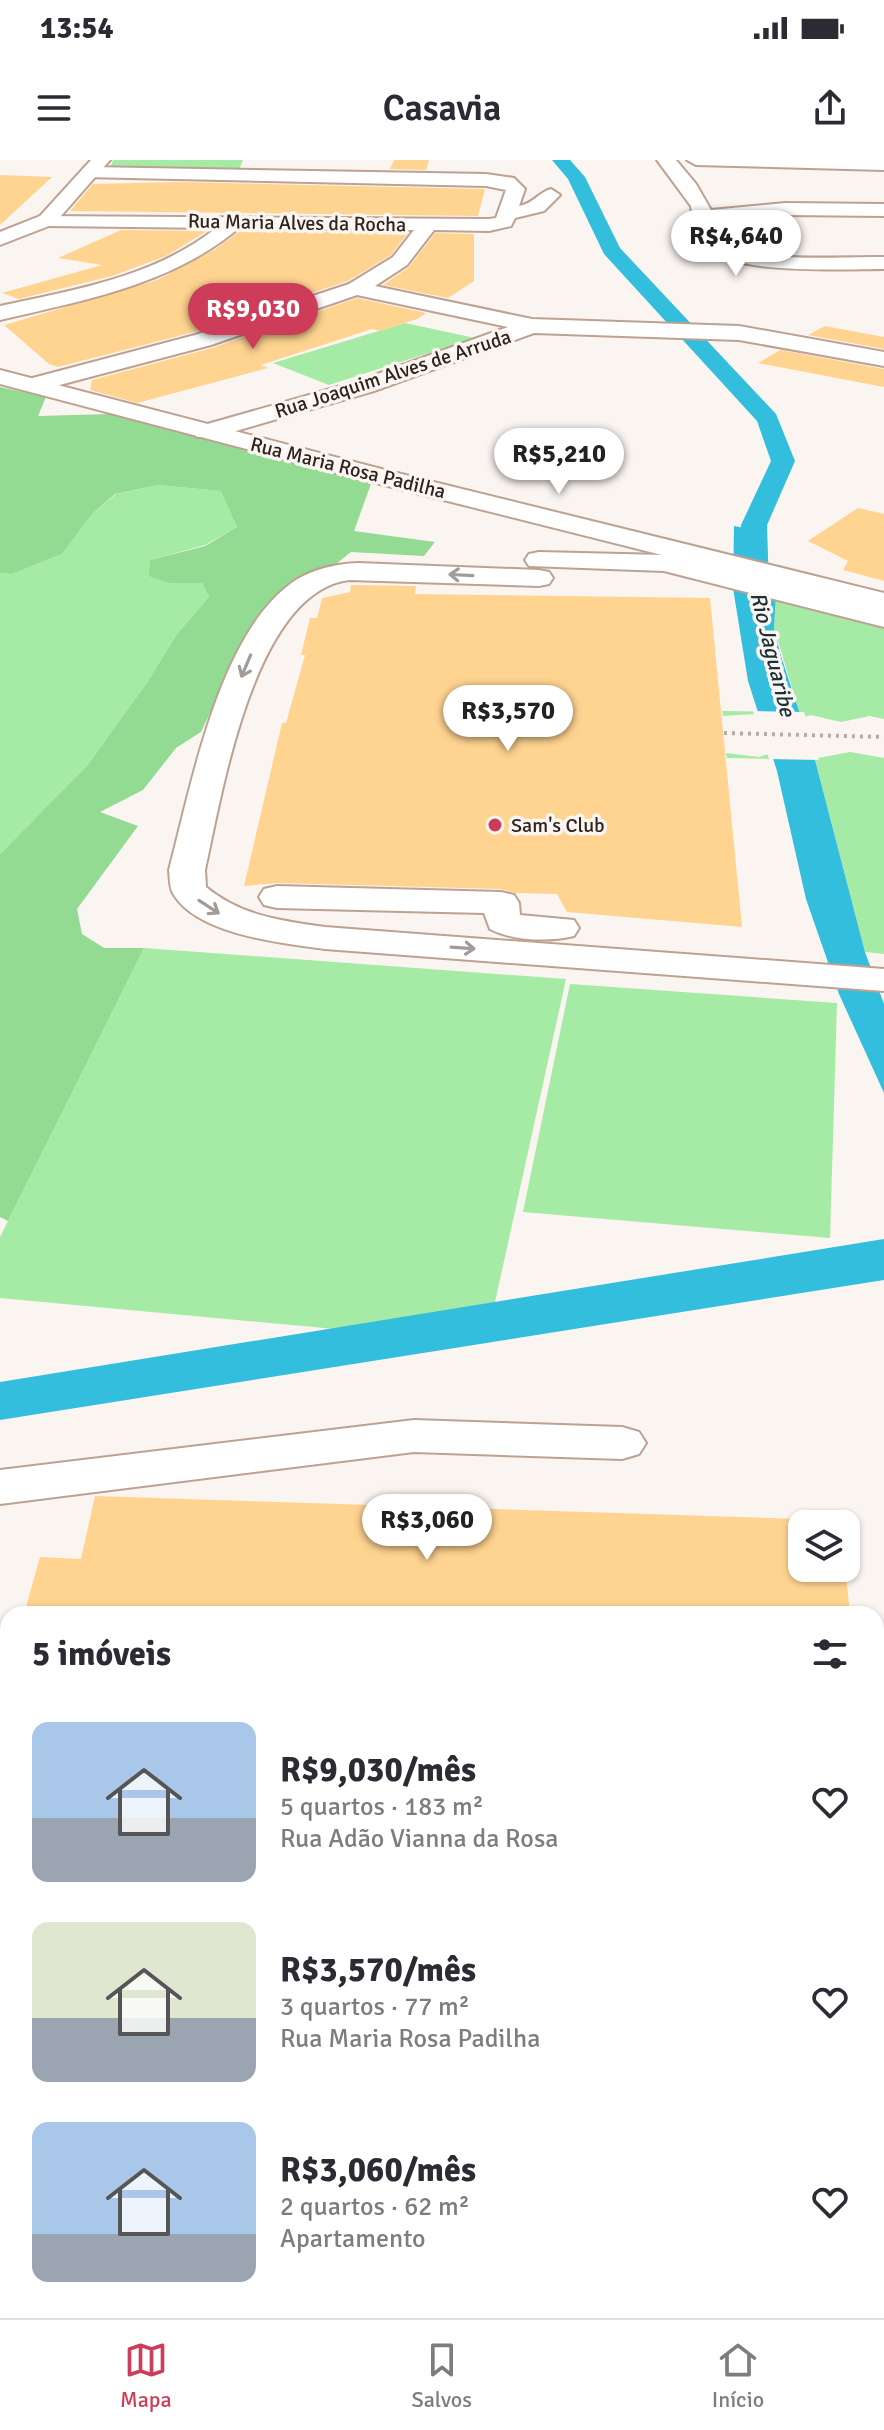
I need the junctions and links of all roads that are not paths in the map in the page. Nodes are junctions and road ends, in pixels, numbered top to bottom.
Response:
1 (696, 160) edge
2 (724, 163) junction
3 (670, 164) edge
4 (884, 165) edge
5 (95, 167) edge
6 (551, 195) dead end
7 (702, 208) junction
8 (884, 210) edge
9 (507, 213) junction
10 (47, 220) junction
11 (236, 221) junction
12 (428, 225) junction
13 (0, 239) edge
14 (884, 263) edge
15 (356, 288) junction
16 (0, 313) edge
17 (532, 326) junction
18 (884, 359) edge
19 (0, 377) edge
20 (33, 385) junction
21 (206, 432) junction
22 (540, 556) junction
23 (715, 567) junction
24 (778, 582) junction
25 (618, 588) dead end
26 (884, 602) edge
27 (884, 618) edge
28 (277, 897) dead end
29 (813, 967) junction
30 (882, 972) edge
31 (622, 1443) dead end
32 (0, 1487) edge

1 - 2 street
2 - 3 street
2 - 4 street
3 - 7 street
5 - 9 street
5 - 10 street
6 - 9 street, Rua Maria Alves da Rocha
7 - 8 street
7 - 14 street
9 - 12 street, Rua Maria Alves da Rocha
10 - 11 street, Rua Maria Alves da Rocha
10 - 13 street
11 - 12 street, Rua Maria Alves da Rocha
11 - 16 street
12 - 15 street
15 - 17 street
15 - 20 street
17 - 18 street
17 - 21 street, Rua Joaquim Alves de Arruda
19 - 20 street, Rua Maria Rosa Padilha
20 - 21 street, Rua Maria Rosa Padilha
21 - 22 street, Rua Maria Rosa Padilha
22 - 23 street
22 - 23 street
22 - 25 street
22 -> 29 street
23 - 24 street
24 - 26 street
24 - 27 street
28 - 29 street
29 - 30 street
31 - 32 street

